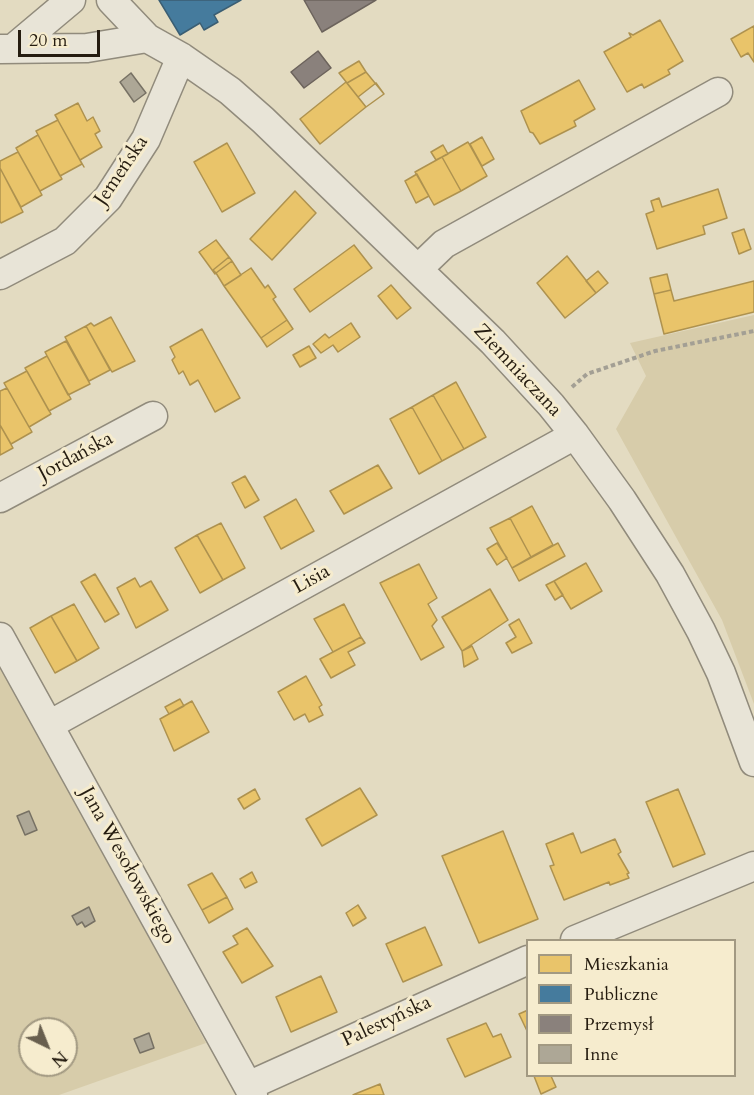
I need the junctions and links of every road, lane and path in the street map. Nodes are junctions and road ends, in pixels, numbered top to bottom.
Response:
1 (71, 0) edge
2 (111, 0) edge
3 (147, 39) junction
4 (7, 48) edge
5 (181, 57) junction
6 (718, 92) dead end
7 (418, 269) junction
8 (0, 275) edge
9 (754, 331) edge
10 (551, 405) junction
11 (153, 416) dead end
12 (575, 435) junction
13 (0, 498) edge
14 (0, 637) edge
15 (49, 725) junction
16 (754, 762) edge
17 (754, 866) edge
18 (577, 939) edge
19 (526, 961) edge
20 (251, 1090) edge

1 - 4 street
2 - 3 street, Ziemniaczana
3 - 4 street
3 - 5 street, Ziemniaczana
5 - 7 street, Ziemniaczana
5 - 8 street, Jemeńska
6 - 7 street
7 - 10 street, Ziemniaczana
9 - 10 path
10 - 12 street, Ziemniaczana
11 - 13 street, Jordańska
12 - 15 street, Lisia
12 - 16 street, Ziemniaczana
14 - 15 street, Jana Wesołowskiego
15 - 20 street, Jana Wesołowskiego
17 - 18 street
19 - 20 street, Palestyńska

